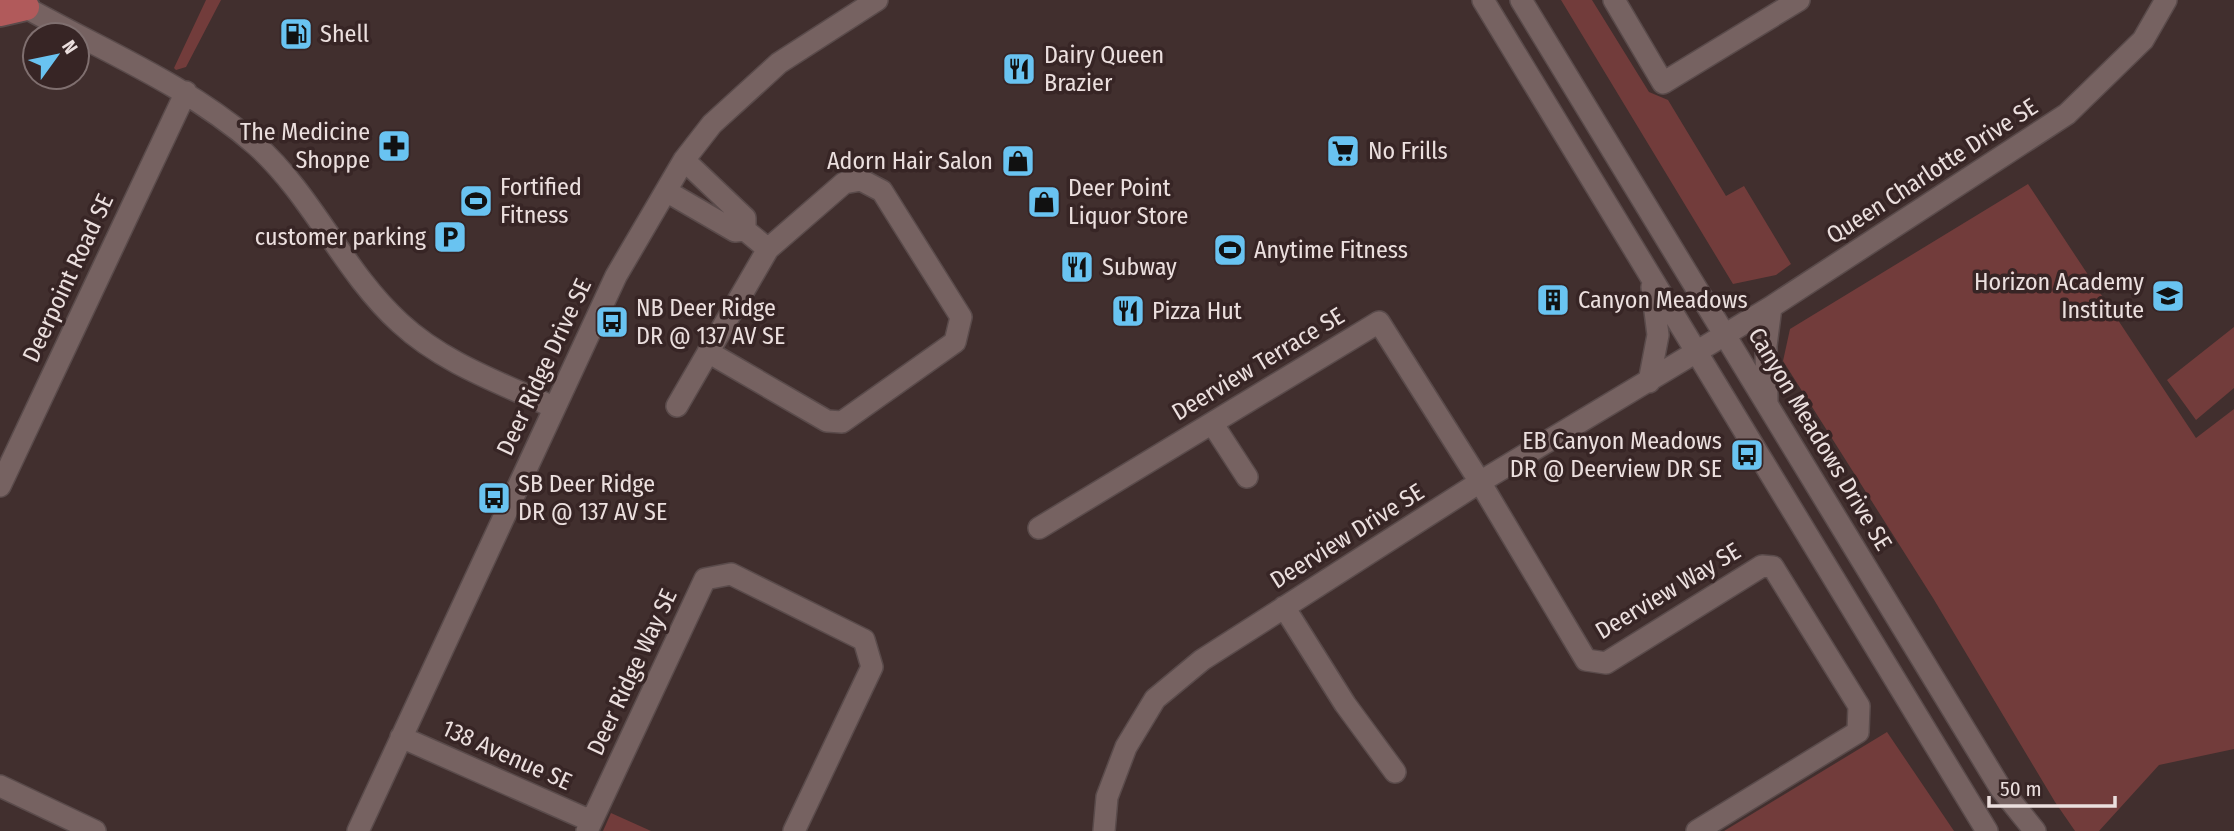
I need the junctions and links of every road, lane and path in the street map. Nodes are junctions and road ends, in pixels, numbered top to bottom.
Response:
1 (877, 0) edge
2 (1483, 0) edge
3 (1521, 0) edge
4 (1614, 0) edge
5 (1799, 0) edge
6 (2166, 0) edge
7 (20, 4) edge
8 (0, 13) edge
9 (186, 92) junction
10 (684, 160) junction
11 (666, 191) junction
12 (745, 230) junction
13 (768, 248) junction
14 (1650, 278) junction
15 (1771, 307) junction
16 (1726, 334) junction
17 (708, 352) junction
18 (1697, 354) junction
19 (1649, 382) junction
20 (1768, 403) junction
21 (677, 406) dead end
22 (554, 407) junction
23 (1212, 423) junction
24 (1247, 477) dead end
25 (1480, 482) junction
26 (0, 486) edge
27 (1040, 528) dead end
28 (1284, 607) junction
29 (401, 737) junction
30 (1395, 772) dead end
31 (0, 786) edge
32 (589, 826) edge
33 (95, 831) edge
34 (358, 831) edge
35 (794, 831) edge
36 (1104, 831) edge
37 (1697, 831) edge
38 (1987, 831) edge
39 (2035, 831) edge

1 - 10 street, Deer Ridge Drive SE
2 - 14 street
3 - 16 street, Canyon Meadows Drive SE
4 - 5 street
6 - 15 street, Queen Charlotte Drive SE
7 - 8 main road
7 - 9 street
9 - 22 street
9 - 26 street, Deerpoint Road SE
10 - 11 street, Deer Ridge Drive SE
10 - 12 street
11 - 12 street
11 - 22 street, Deer Ridge Drive SE
12 - 13 street
13 - 17 street
13 - 17 street
14 - 18 street
14 - 19 street
15 - 16 street, Queen Charlotte Drive SE
15 - 20 street
16 - 18 street, Queen Charlotte Drive SE
16 - 20 street, Canyon Meadows Drive SE
17 - 21 street
18 - 19 street, Deerview Drive SE
18 - 38 street
19 - 25 street, Deerview Drive SE
20 - 39 street, Canyon Meadows Drive SE
22 - 29 street, Deer Ridge Drive SE
23 - 24 street
23 - 25 street, Deerview Terrace SE
23 - 27 street, Deerview Terrace SE
25 - 28 street, Deerview Drive SE
25 - 37 street, Deerview Way SE
28 - 30 street
28 - 36 street, Deerview Drive SE
29 - 32 street, 138 Avenue SE
29 - 34 street, Deer Ridge Drive SE
31 - 33 street
32 - 35 street, Deer Ridge Way SE

